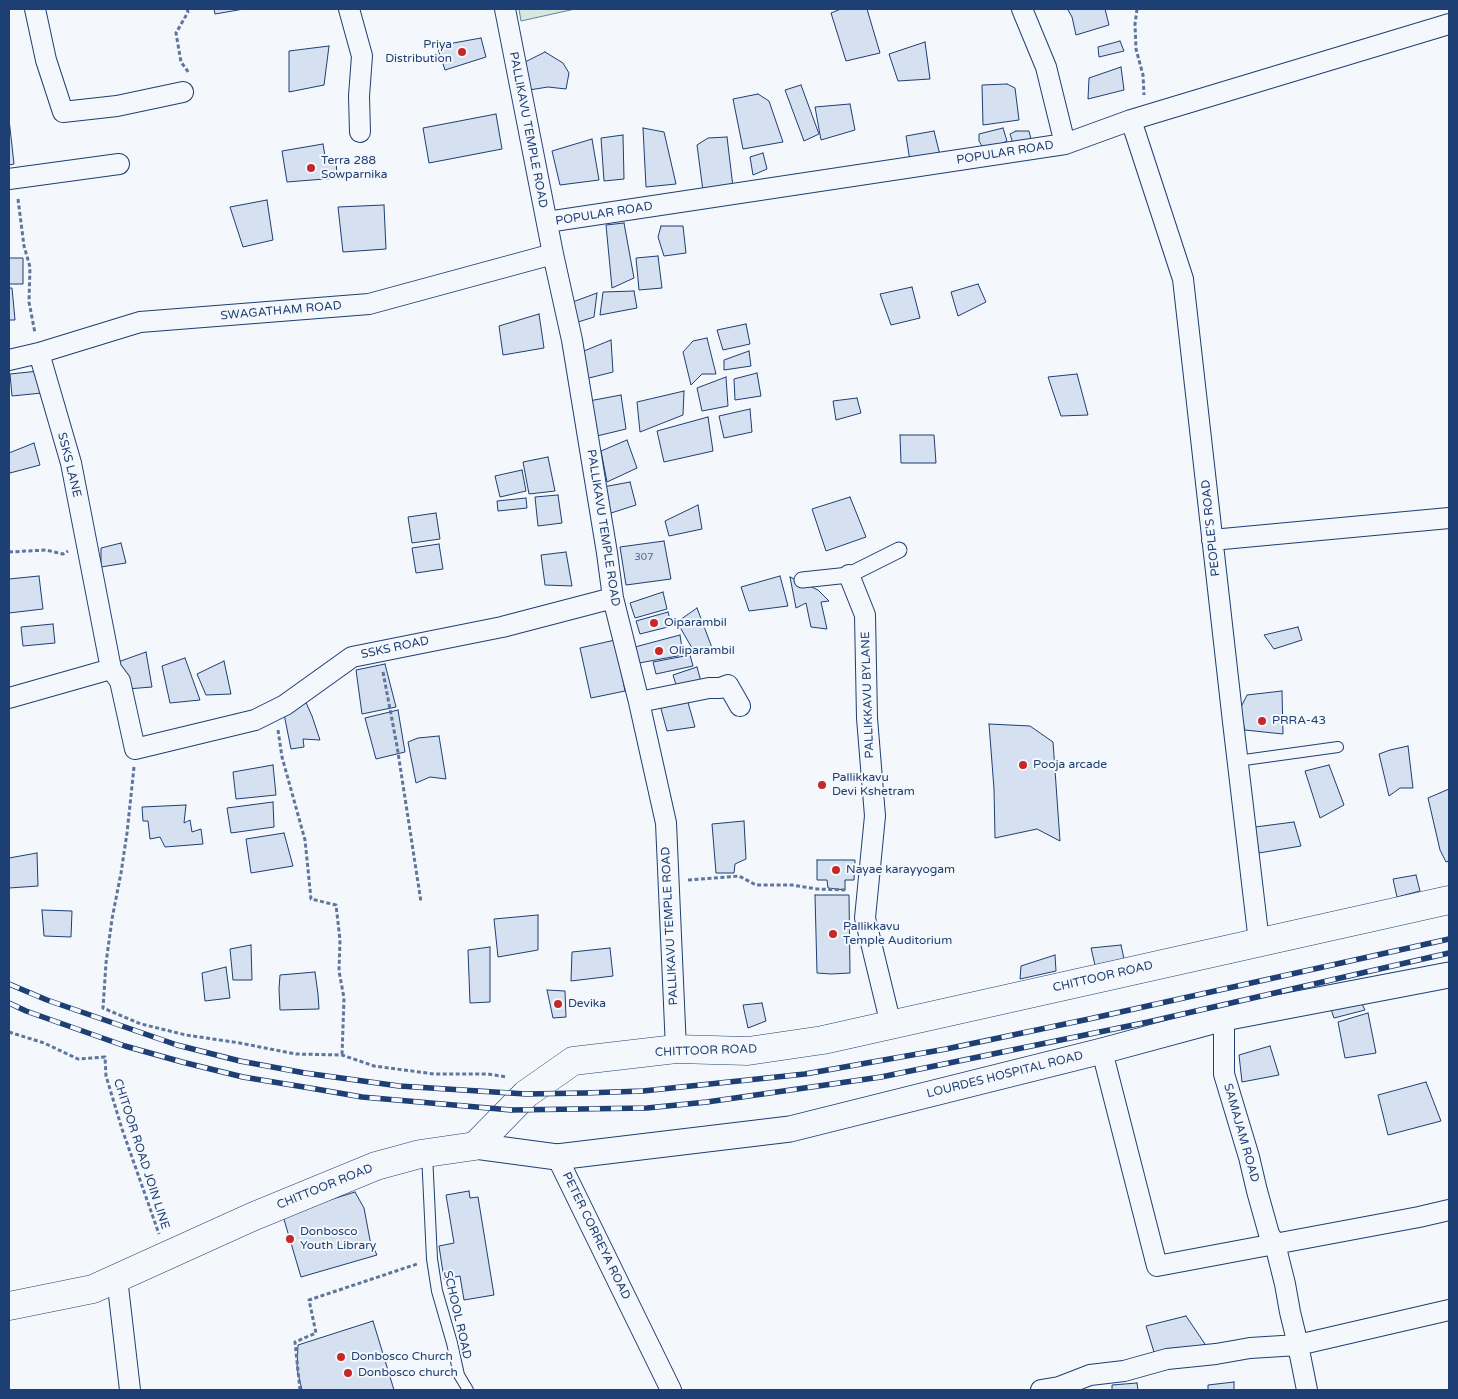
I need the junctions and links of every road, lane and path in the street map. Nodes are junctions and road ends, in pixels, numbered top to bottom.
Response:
1 (35, 9) edge
2 (187, 9) edge
3 (349, 9) edge
4 (505, 9) edge
5 (1022, 9) edge
6 (1138, 9) edge
7 (1449, 24) edge
8 (186, 83) joint
9 (1139, 118) junction
10 (360, 132) dead end
11 (1065, 144) junction
12 (119, 164) dead end
13 (12, 179) edge
14 (546, 222) junction
15 (553, 254) junction
16 (40, 353) junction
17 (9, 360) edge
18 (1449, 518) edge
19 (1212, 540) junction
20 (86, 542) junction
21 (899, 550) dead end
22 (9, 552) edge
23 (849, 575) junction
24 (802, 580) dead end
25 (613, 598) junction
26 (379, 652) junction
27 (111, 669) junction
28 (9, 698) edge
29 (639, 702) junction
30 (740, 706) dead end
31 (270, 712) junction
32 (1338, 747) dead end
33 (136, 749) junction
34 (1237, 761) junction
35 (668, 884) junction
36 (867, 890) junction
37 (1449, 900) edge
38 (421, 902) dead end
39 (1259, 942) junction
40 (1449, 975) edge
41 (1224, 1018) junction
42 (891, 1025) junction
43 (9, 1032) edge
44 (676, 1050) junction
45 (1102, 1051) junction
46 (342, 1055) junction
47 (540, 1084) junction
48 (475, 1146) junction
49 (427, 1153) junction
50 (557, 1157) junction
51 (1449, 1210) edge
52 (1275, 1244) junction
53 (165, 1256) junction
54 (432, 1259) junction
55 (117, 1278) junction
56 (9, 1306) edge
57 (1449, 1310) edge
58 (1298, 1345) junction
59 (130, 1390) edge
60 (300, 1390) edge
61 (468, 1390) edge
62 (671, 1390) edge
63 (1041, 1390) edge
64 (1307, 1390) edge

1 - 8 street
2 - 8 path
3 - 10 street
4 - 14 street, PALLIKAVU TEMPLE ROAD
5 - 11 street
6 - 9 path
7 - 9 street, POPULAR ROAD
9 - 11 street, POPULAR ROAD
9 - 19 street, PEOPLE'S ROAD
11 - 14 street, POPULAR ROAD
12 - 13 street
13 - 16 path
14 - 15 street, PALLIKAVU TEMPLE ROAD
15 - 16 street, SWAGATHAM ROAD
15 - 25 street, PALLIKAVU TEMPLE ROAD
16 - 17 street, SWAGATHAM ROAD
16 - 20 street, SSKS LANE
18 - 19 street
19 - 34 street, PEOPLE'S ROAD
20 - 22 path
20 - 27 street, SSKS LANE
21 - 23 street
23 - 24 street
23 - 36 street, PALLIKKAVU BYLANE
25 - 26 street, SSKS ROAD
25 - 29 street, PALLIKAVU TEMPLE ROAD
26 - 31 street, SSKS ROAD
26 - 38 path
27 - 28 street
27 - 33 street, SSKS LANE
29 - 30 street
29 - 35 street, PALLIKAVU TEMPLE ROAD
31 - 33 street, SSKS ROAD
31 - 46 path
32 - 34 lane
33 - 46 path
34 - 39 street, PEOPLE'S ROAD
35 - 36 path
35 - 44 street, PALLIKAVU TEMPLE ROAD
36 - 42 street, PALLIKKAVU BYLANE
37 - 39 main road, CHITTOOR ROAD
39 - 42 main road, CHITTOOR ROAD
40 - 41 street, LOURDES HOSPITAL ROAD
41 - 45 street, LOURDES HOSPITAL ROAD
41 - 52 street, SAMAJAM ROAD
42 - 44 main road, CHITTOOR ROAD
43 - 53 path, CHITOOR ROAD JOIN LINE
44 - 47 main road, CHITTOOR ROAD
45 - 50 street, LOURDES HOSPITAL ROAD
45 - 52 street
46 - 47 path
47 - 48 main road, CHITTOOR ROAD
48 - 49 main road, CHITTOOR ROAD
48 - 50 street, PETER CORREYA ROAD
49 - 53 main road, CHITTOOR ROAD
49 - 54 lane, SCHOOL ROAD
50 - 62 street, PETER CORREYA ROAD
51 - 52 street
52 - 58 street, SAMAJAM ROAD
53 - 55 main road, CHITTOOR ROAD
54 - 60 path
54 - 61 lane, SCHOOL ROAD
55 - 56 main road, CHITTOOR ROAD
55 - 59 street
57 - 58 street
58 - 63 street
58 - 64 street, SAMAJAM ROAD

